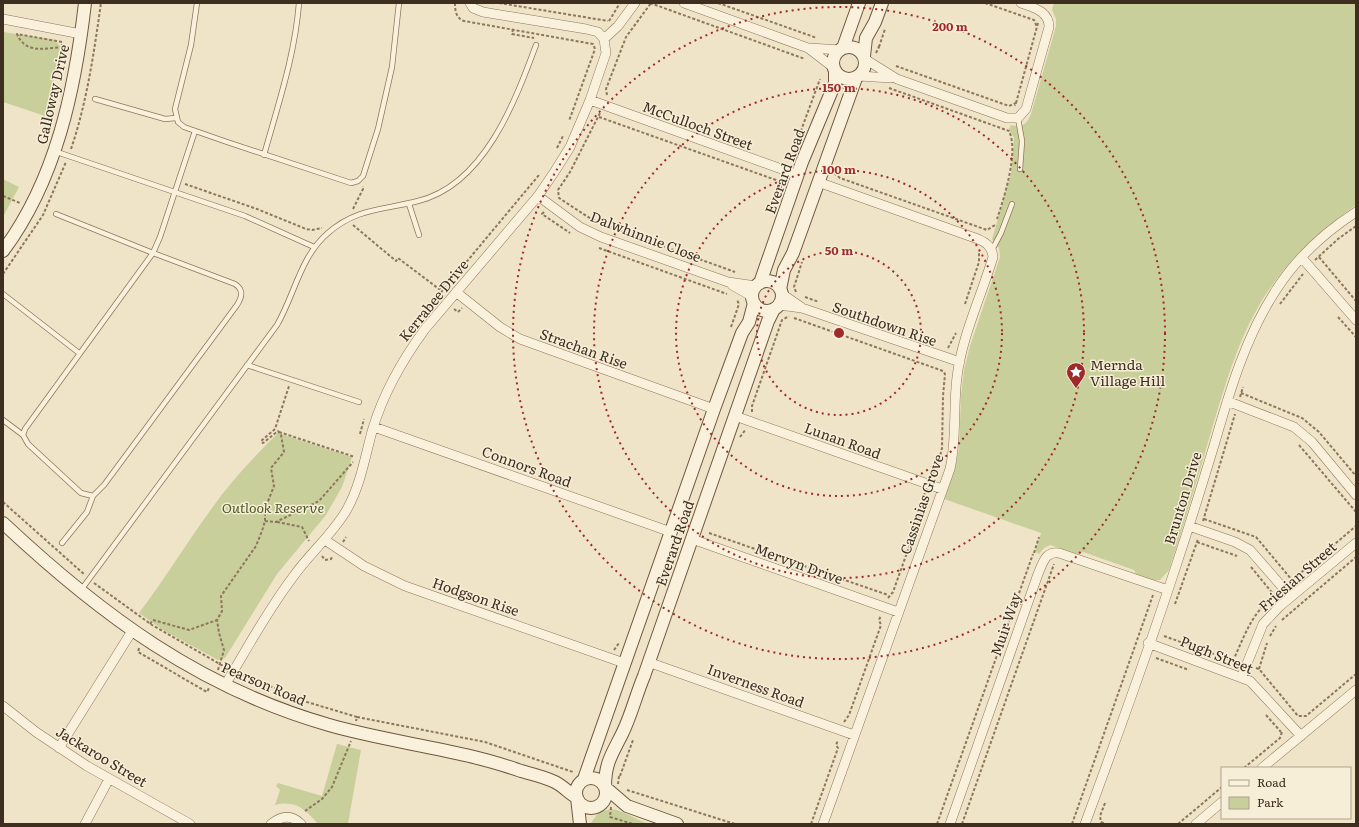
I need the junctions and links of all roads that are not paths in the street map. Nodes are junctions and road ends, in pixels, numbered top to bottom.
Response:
1 (85, 3) edge
2 (197, 3) edge
3 (299, 3) edge
4 (399, 3) edge
5 (470, 3) edge
6 (636, 3) edge
7 (684, 3) edge
8 (859, 3) edge
9 (882, 3) edge
10 (1021, 3) edge
11 (3, 19) edge
12 (81, 34) junction
13 (604, 39) junction
14 (536, 45) road end
15 (808, 48) junction
16 (841, 49) junction
17 (865, 58) junction
18 (834, 69) junction
19 (858, 77) junction
20 (897, 79) junction
21 (95, 99) dead end
22 (590, 100) junction
23 (176, 118) junction
24 (1015, 118) junction
25 (195, 131) junction
26 (54, 151) junction
27 (264, 154) junction
28 (1020, 169) dead end
29 (798, 175) junction
30 (818, 182) junction
31 (175, 193) junction
32 (538, 196) junction
33 (409, 204) junction
34 (1012, 204) dead end
35 (1356, 212) edge
36 (56, 214) dead end
37 (419, 235) dead end
38 (314, 247) junction
39 (992, 250) junction
40 (3, 251) edge
41 (153, 253) junction
42 (1302, 258) junction
43 (456, 292) junction
44 (756, 292) junction
45 (3, 294) edge
46 (779, 299) junction
47 (1356, 320) edge
48 (79, 353) junction
49 (960, 362) junction
50 (248, 365) junction
51 (1227, 401) junction
52 (360, 402) dead end
53 (714, 409) junction
54 (735, 416) junction
55 (3, 420) edge
56 (374, 427) junction
57 (24, 435) junction
58 (693, 470) junction
59 (713, 477) junction
60 (942, 489) junction
61 (1356, 495) edge
62 (93, 496) junction
63 (3, 523) edge
64 (1189, 526) junction
65 (671, 532) junction
66 (692, 539) junction
67 (325, 540) junction
68 (62, 543) dead end
69 (1356, 543) edge
70 (1168, 590) junction
71 (80, 591) junction
72 (1291, 597) junction
73 (898, 612) junction
74 (132, 631) junction
75 (1148, 643) junction
76 (648, 662) junction
77 (624, 663) junction
78 (1242, 676) junction
79 (225, 685) junction
80 (1356, 690) edge
81 (4, 708) edge
82 (854, 736) junction
83 (1301, 736) junction
84 (59, 748) junction
85 (1263, 767) edge
86 (580, 777) junction
87 (109, 779) junction
88 (556, 782) junction
89 (605, 787) junction
90 (577, 798) junction
91 (1221, 803) edge
92 (602, 806) junction
93 (628, 806) junction
94 (85, 824) edge
95 (190, 824) edge
96 (271, 824) edge
97 (301, 824) edge
98 (580, 824) edge
99 (586, 824) edge
100 (677, 824) edge
101 (823, 824) edge
102 (950, 824) edge
103 (1085, 824) edge
104 (1196, 824) edge

1 - 12 street, Galloway Drive
2 - 23 lane
3 - 27 lane
4 - 27 lane
5 - 13 street
6 - 13 street
7 - 15 street
8 - 16 street
9 - 17 street
10 - 24 street
11 - 12 street
12 - 26 street, Galloway Drive
13 - 22 street, Kerrabee Drive
14 - 33 lane
15 - 16 street
15 - 18 street
16 - 17 street
16 - 18 street
17 - 19 street
17 - 20 street
18 - 19 street
18 - 29 street, Everard Road
19 - 20 street
19 - 30 street, Everard Road
20 - 24 street
21 - 23 lane
22 - 29 street, McCulloch Street
22 - 32 street, Kerrabee Drive
23 - 25 lane
24 - 28 lane
25 - 27 lane
25 - 31 lane
26 - 31 lane
26 - 40 street, Galloway Drive
29 - 44 street, Everard Road
30 - 39 street
30 - 46 street, Everard Road
31 - 38 lane
31 - 41 lane
32 - 43 street, Kerrabee Drive
32 - 44 street, Dalwhinnie Close
33 - 37 lane
33 - 38 lane
34 - 39 lane
35 - 42 street, Brunton Drive
36 - 41 lane
38 - 50 lane
39 - 49 street, Cassinias Grove
41 - 48 lane
41 - 62 lane
42 - 47 street
42 - 51 street, Brunton Drive
43 - 53 street, Strachan Rise
43 - 56 street, Kerrabee Drive
44 - 46 street
44 - 46 street
44 - 53 street, Everard Road
45 - 48 lane
46 - 49 street, Southdown Rise
46 - 54 street, Everard Road
48 - 57 lane
49 - 60 street, Cassinias Grove
50 - 52 lane
50 - 71 lane
51 - 61 street
51 - 64 street, Brunton Drive
53 - 58 street, Everard Road
54 - 59 street, Everard Road
54 - 60 street, Lunan Road
55 - 57 lane
56 - 65 street, Connors Road
56 - 67 street, Kerrabee Drive
57 - 62 lane
58 - 59 street
58 - 65 street, Everard Road
59 - 66 street, Everard Road
60 - 73 street, Cassinias Grove
62 - 68 lane
63 - 71 street, Pearson Road
64 - 70 street, Brunton Drive
64 - 72 street
65 - 77 street, Everard Road
66 - 73 street, Mervyn Drive
66 - 76 street, Everard Road
67 - 77 street, Hodgson Rise
67 - 79 street, Kerrabee Drive
69 - 72 street, Friesian Street
70 - 75 street, Brunton Drive
70 - 102 street, Muir Way
71 - 74 street, Pearson Road
72 - 78 street, Friesian Street
73 - 82 street, Cassinias Grove
74 - 79 street, Pearson Road
74 - 84 street
75 - 78 street, Pugh Street
75 - 103 street, Brunton Drive
76 - 82 street, Inverness Road
76 - 89 street, Everard Road
77 - 86 street, Everard Road
78 - 83 street, Pugh Street
79 - 88 street, Pearson Road
80 - 83 street
81 - 84 street, Jackaroo Street
82 - 101 street, Cassinias Grove
83 - 85 street
84 - 87 street, Jackaroo Street
86 - 88 street, Pearson Road
86 - 89 street
86 - 90 street
87 - 94 street
87 - 95 street, Jackaroo Street
88 - 90 street, Pearson Road
89 - 92 street
89 - 93 street
90 - 92 street
90 - 98 street
91 - 104 street
92 - 93 street
92 - 99 street
93 - 100 street
96 - 97 street

